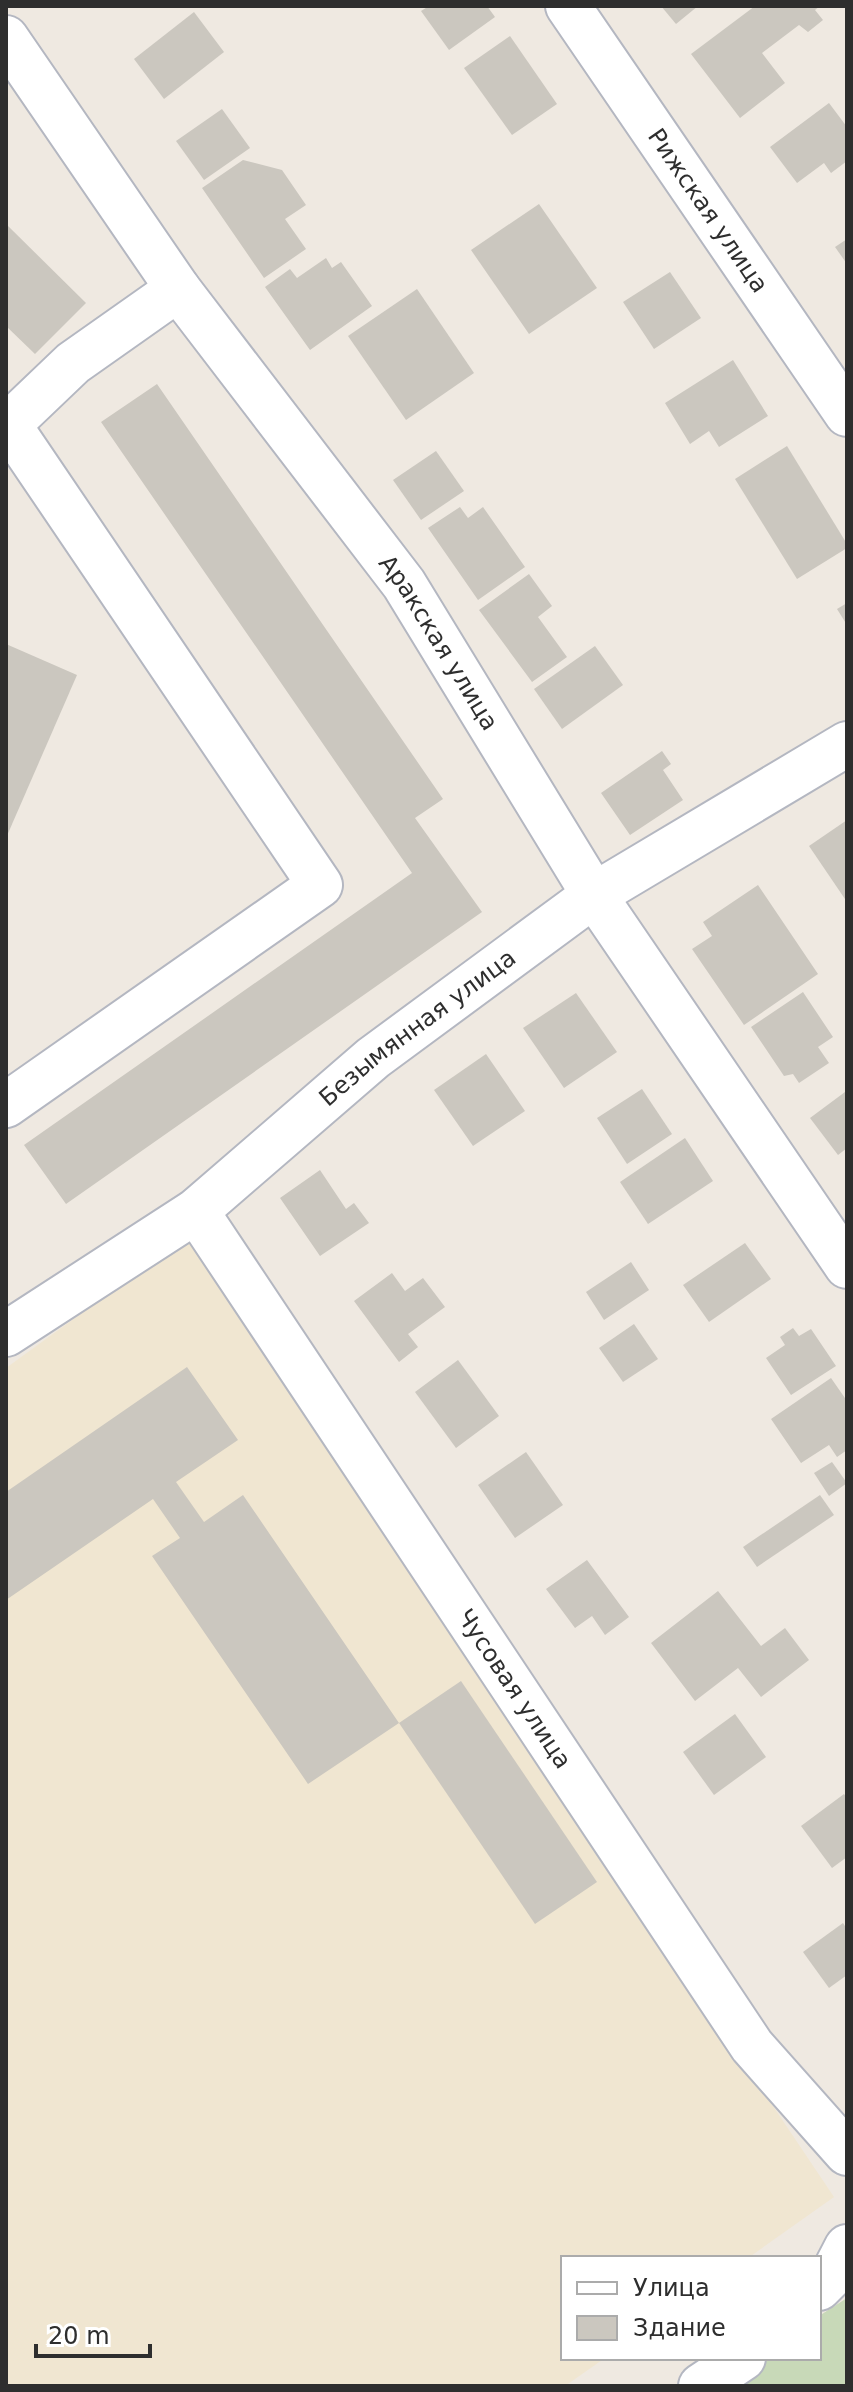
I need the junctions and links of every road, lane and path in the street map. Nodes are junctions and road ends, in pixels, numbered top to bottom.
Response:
1 (568, 6) edge
2 (6, 38) edge
3 (178, 289) junction
4 (847, 414) edge
5 (7, 424) edge
6 (847, 744) edge
7 (594, 895) junction
8 (6, 1105) edge
9 (196, 1211) junction
10 (847, 1266) edge
11 (6, 1334) edge
12 (847, 2153) edge
13 (847, 2247) edge
14 (821, 2286) edge
15 (740, 2360) edge
16 (701, 2386) edge

1 - 4 street, Рижская улица
2 - 3 street, Аракская улица
3 - 5 street
3 - 7 street, Аракская улица
5 - 8 street
6 - 7 street, Безымянная улица
7 - 9 street, Безымянная улица
7 - 10 street, Аракская улица
9 - 11 street, Безымянная улица
9 - 12 street, Чусовая улица
13 - 14 street
15 - 16 street

